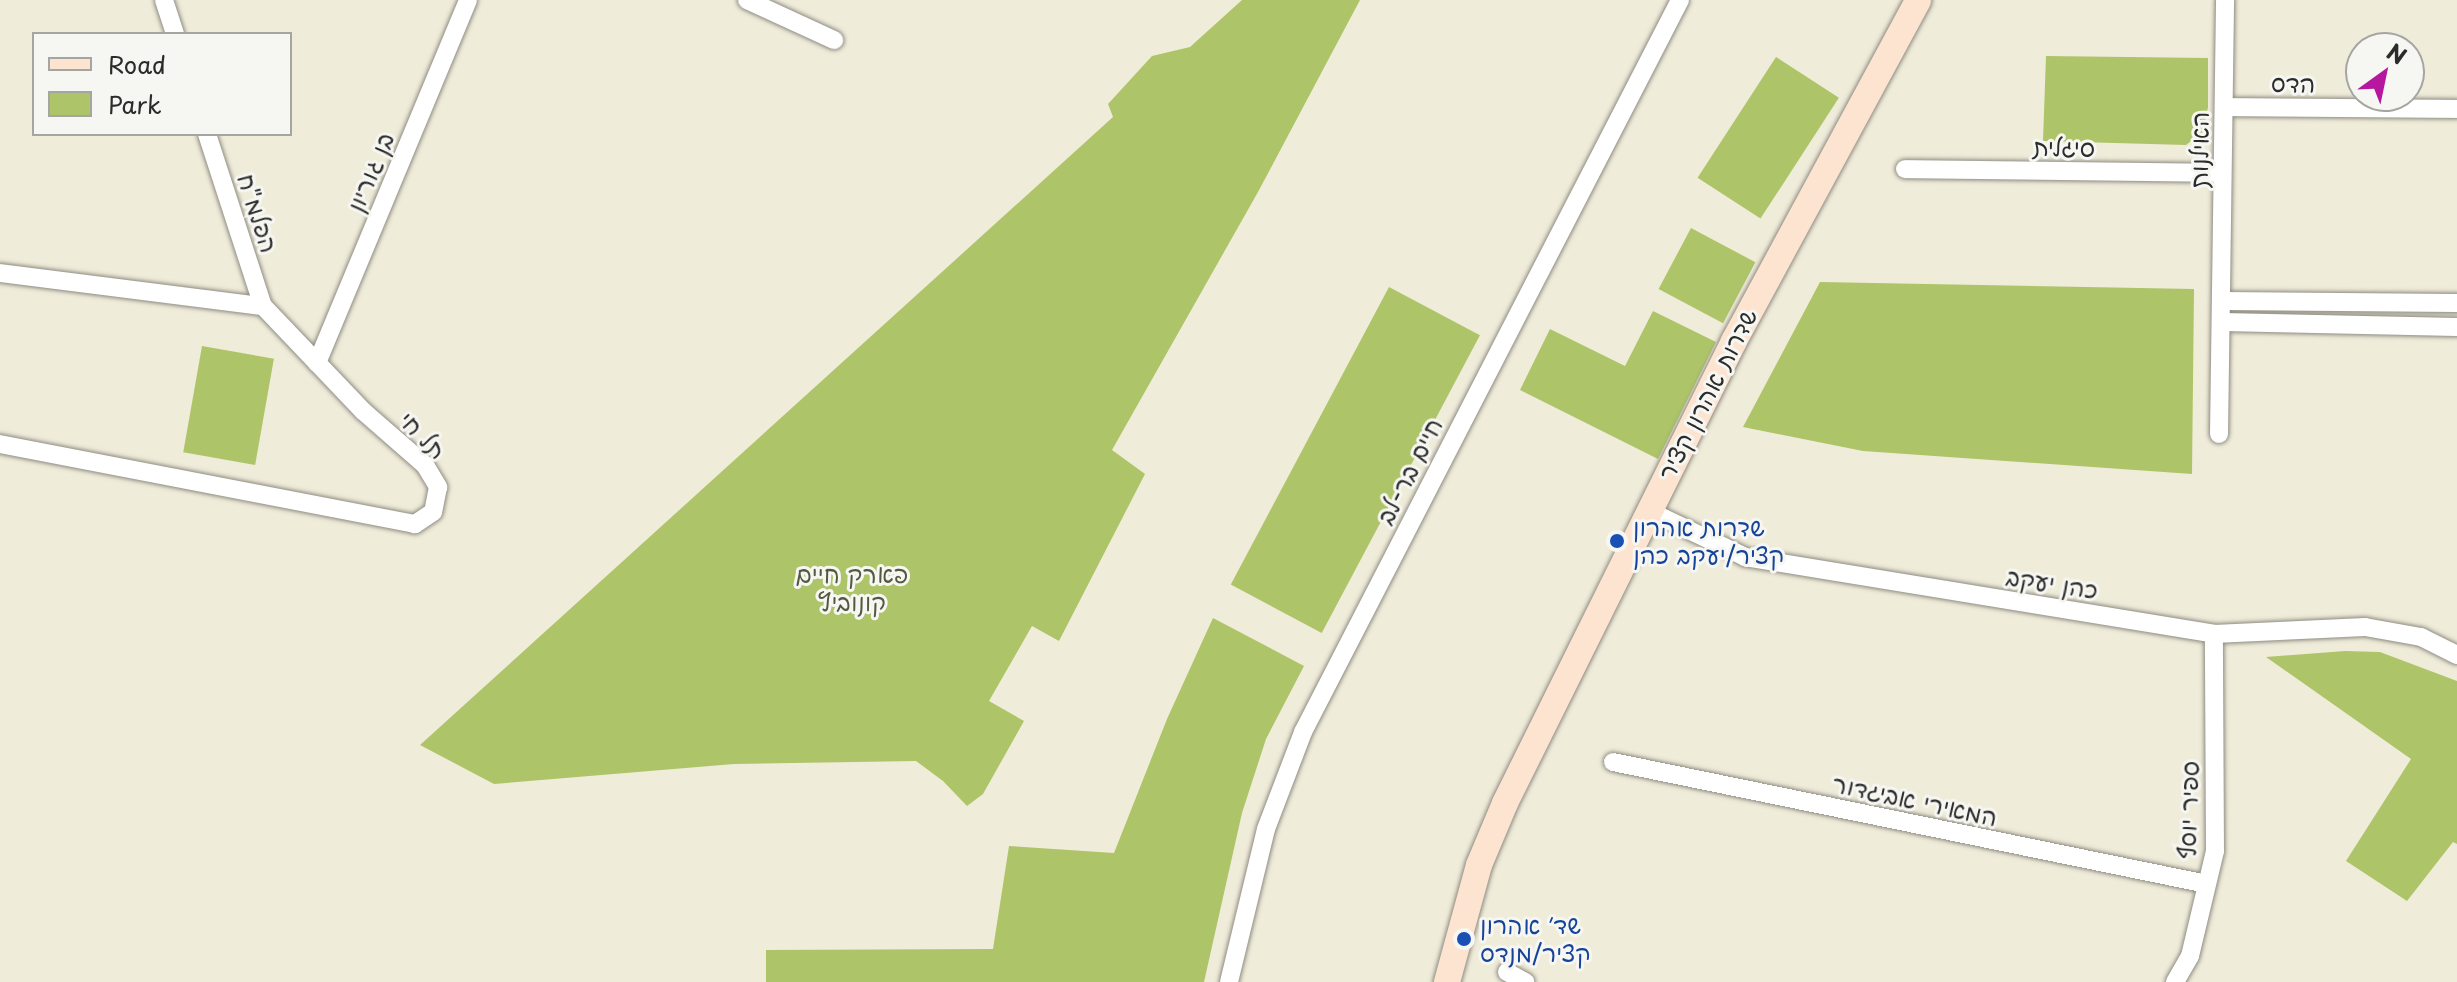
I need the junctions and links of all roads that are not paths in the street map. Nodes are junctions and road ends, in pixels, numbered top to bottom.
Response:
1 (164, 0) edge
2 (468, 0) edge
3 (747, 0) edge
4 (1680, 0) edge
5 (1918, 0) edge
6 (2225, 0) edge
7 (174, 32) edge
8 (834, 40) dead end
9 (2224, 107) junction
10 (2457, 109) edge
11 (208, 136) edge
12 (1905, 169) dead end
13 (2221, 173) junction
14 (0, 273) edge
15 (2222, 301) junction
16 (2457, 303) edge
17 (263, 306) junction
18 (2222, 322) junction
19 (2457, 327) edge
20 (317, 363) junction
21 (2219, 434) dead end
22 (0, 444) edge
23 (1647, 510) junction
24 (2214, 634) junction
25 (2457, 655) edge
26 (1613, 762) dead end
27 (2207, 884) junction
28 (1507, 972) dead end
29 (1448, 980) edge
30 (1229, 982) edge
31 (1525, 982) edge
32 (2175, 982) edge

1 - 7 street
2 - 20 street, בן גוריון
3 - 8 street
4 - 30 street, חיים בר-לב
5 - 23 street, שדרות אהרון קציר
6 - 9 street, האילנות
9 - 10 street, הדס
9 - 13 street, האילנות
11 - 17 street, הפלמ"ח
12 - 13 street, סיגלית
13 - 15 street, האילנות
14 - 17 street
15 - 16 street
15 - 18 street, האילנות
17 - 20 street, תל חי
18 - 19 street
18 - 21 street, האילנות
20 - 22 street, תל חי
23 - 24 street, כהן יעקב
23 - 29 street, שדרות אהרון קציר
24 - 25 street, כהן יעקב
24 - 27 street, ספיר יוסף
26 - 27 street, המאירי אביגדור
27 - 32 street, ספיר יוסף
28 - 31 street

